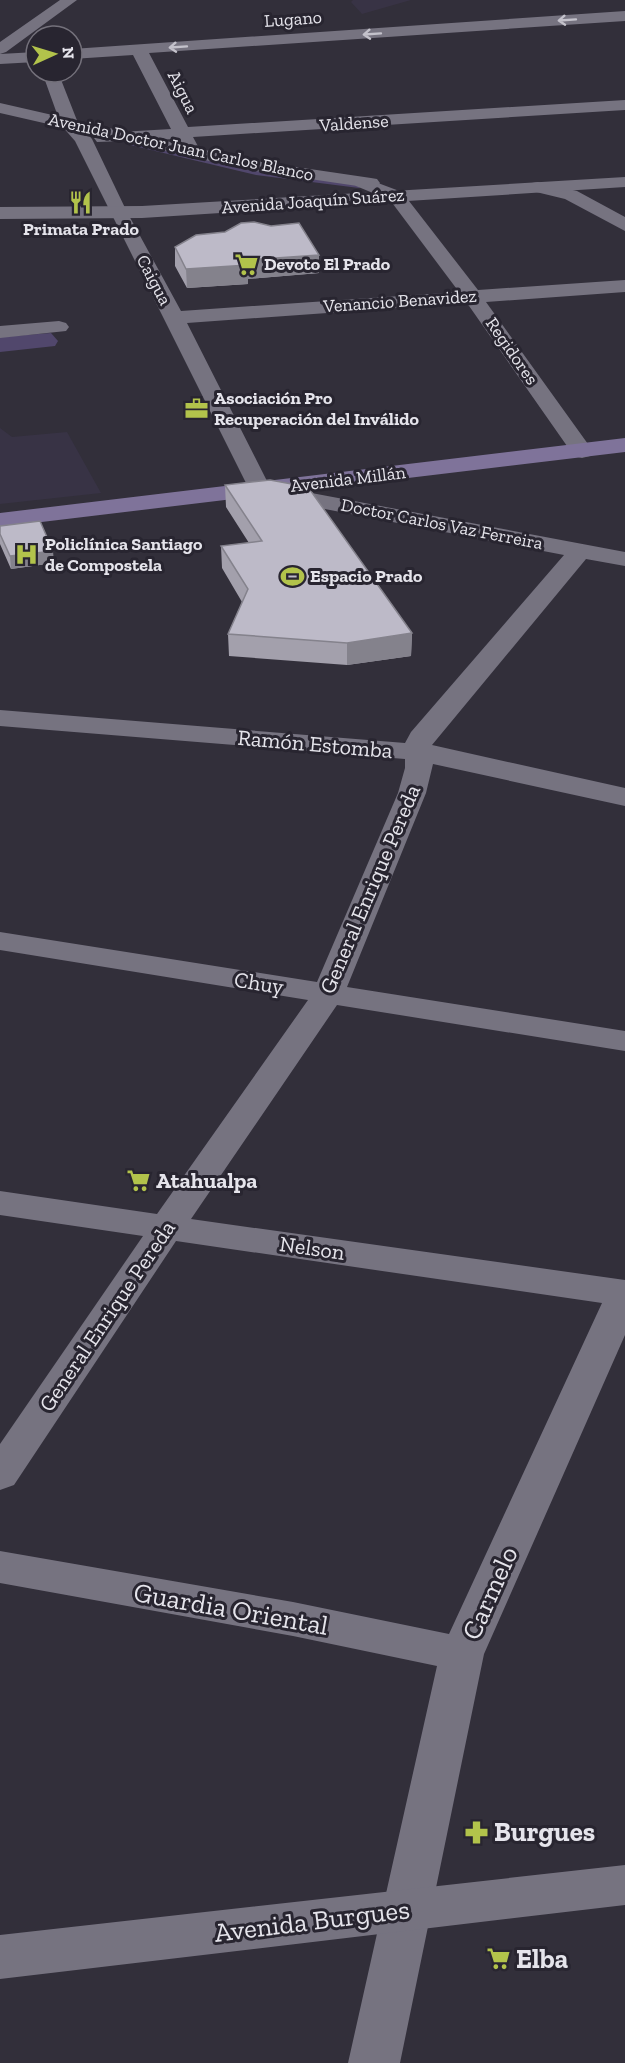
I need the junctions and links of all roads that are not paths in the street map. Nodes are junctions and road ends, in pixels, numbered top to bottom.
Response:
1 (70, 0) edge
2 (625, 16) edge
3 (0, 49) edge
4 (140, 50) junction
5 (84, 53) edge
6 (24, 58) edge
7 (0, 59) edge
8 (55, 84) edge
9 (625, 105) edge
10 (0, 108) edge
11 (0, 118) edge
12 (76, 132) junction
13 (182, 134) junction
14 (126, 138) junction
15 (192, 153) junction
16 (362, 182) junction
17 (625, 182) edge
18 (538, 187) junction
19 (471, 191) junction
20 (396, 196) junction
21 (334, 200) junction
22 (118, 212) junction
23 (0, 213) edge
24 (625, 225) edge
25 (625, 286) edge
26 (472, 296) junction
27 (174, 318) junction
28 (59, 327) dead end
29 (0, 332) edge
30 (625, 446) edge
31 (582, 451) junction
32 (260, 490) junction
33 (0, 520) edge
34 (581, 550) junction
35 (625, 559) edge
36 (0, 718) edge
37 (418, 752) junction
38 (625, 797) edge
39 (0, 941) edge
40 (328, 994) junction
41 (625, 1041) edge
42 (0, 1203) edge
43 (167, 1227) junction
44 (625, 1293) edge
45 (0, 1475) edge
46 (0, 1567) edge
47 (462, 1654) junction
48 (625, 1885) edge
49 (406, 1910) junction
50 (0, 1957) edge
51 (374, 2063) edge

1 - 3 street
2 -> 4 street, Lugano
4 - 5 street, Lugano
4 - 13 street, Aigua
6 - 7 street
8 - 12 street, Caigua
9 - 13 street, Valdense
10 - 12 street, Avenida Doctor Juan Carlos Blanco
11 - 12 street, Avenida Doctor Juan Carlos Blanco
12 - 14 street, Avenida Doctor Juan Carlos Blanco
12 - 21 street, Avenida Doctor Juan Carlos Blanco
12 - 22 street, Caigua
13 - 14 street, Valdense
13 - 15 street, Aigua
14 - 15 street, Avenida Doctor Juan Carlos Blanco
15 - 16 street, Avenida Doctor Juan Carlos Blanco
16 - 19 street, Avenida Doctor Juan Carlos Blanco
16 - 20 street, Avenida Doctor Juan Carlos Blanco
17 - 18 street, Avenida Joaquín Suárez
18 - 19 street, Avenida Joaquín Suárez
18 - 24 street
19 - 20 street, Avenida Joaquín Suárez
20 - 21 street, Avenida Joaquín Suárez
20 - 26 street, Regidores
21 - 22 street, Avenida Joaquín Suárez
22 - 23 street, Avenida Joaquín Suárez
22 - 27 street, Caigua
25 - 26 street, Venancio Benavidez
26 - 27 street, Venancio Benavidez
26 - 31 street, Regidores
27 - 32 street, Caigua
28 - 29 street
30 - 31 main road, Avenida Millán
31 - 32 main road, Avenida Millán
32 - 33 main road, Avenida Millán
32 - 34 street, Doctor Carlos Vaz Ferreira
34 - 35 street, Doctor Carlos Vaz Ferreira
34 - 37 street, General Enrique Pereda
36 - 37 street, Ramón Estomba
37 - 38 street, Ramón Estomba
37 - 40 street, General Enrique Pereda
39 - 40 street, Chuy
40 - 41 street, Chuy
40 - 43 street, General Enrique Pereda
42 - 43 street, Nelson
43 - 44 street, Nelson
43 - 45 street, General Enrique Pereda
44 - 47 street, Carmelo
46 - 47 street, Guardia Oriental
47 - 49 street, Carmelo
48 - 49 street, Avenida Burgues
49 - 50 street, Avenida Burgues
49 - 51 street, Carmelo

